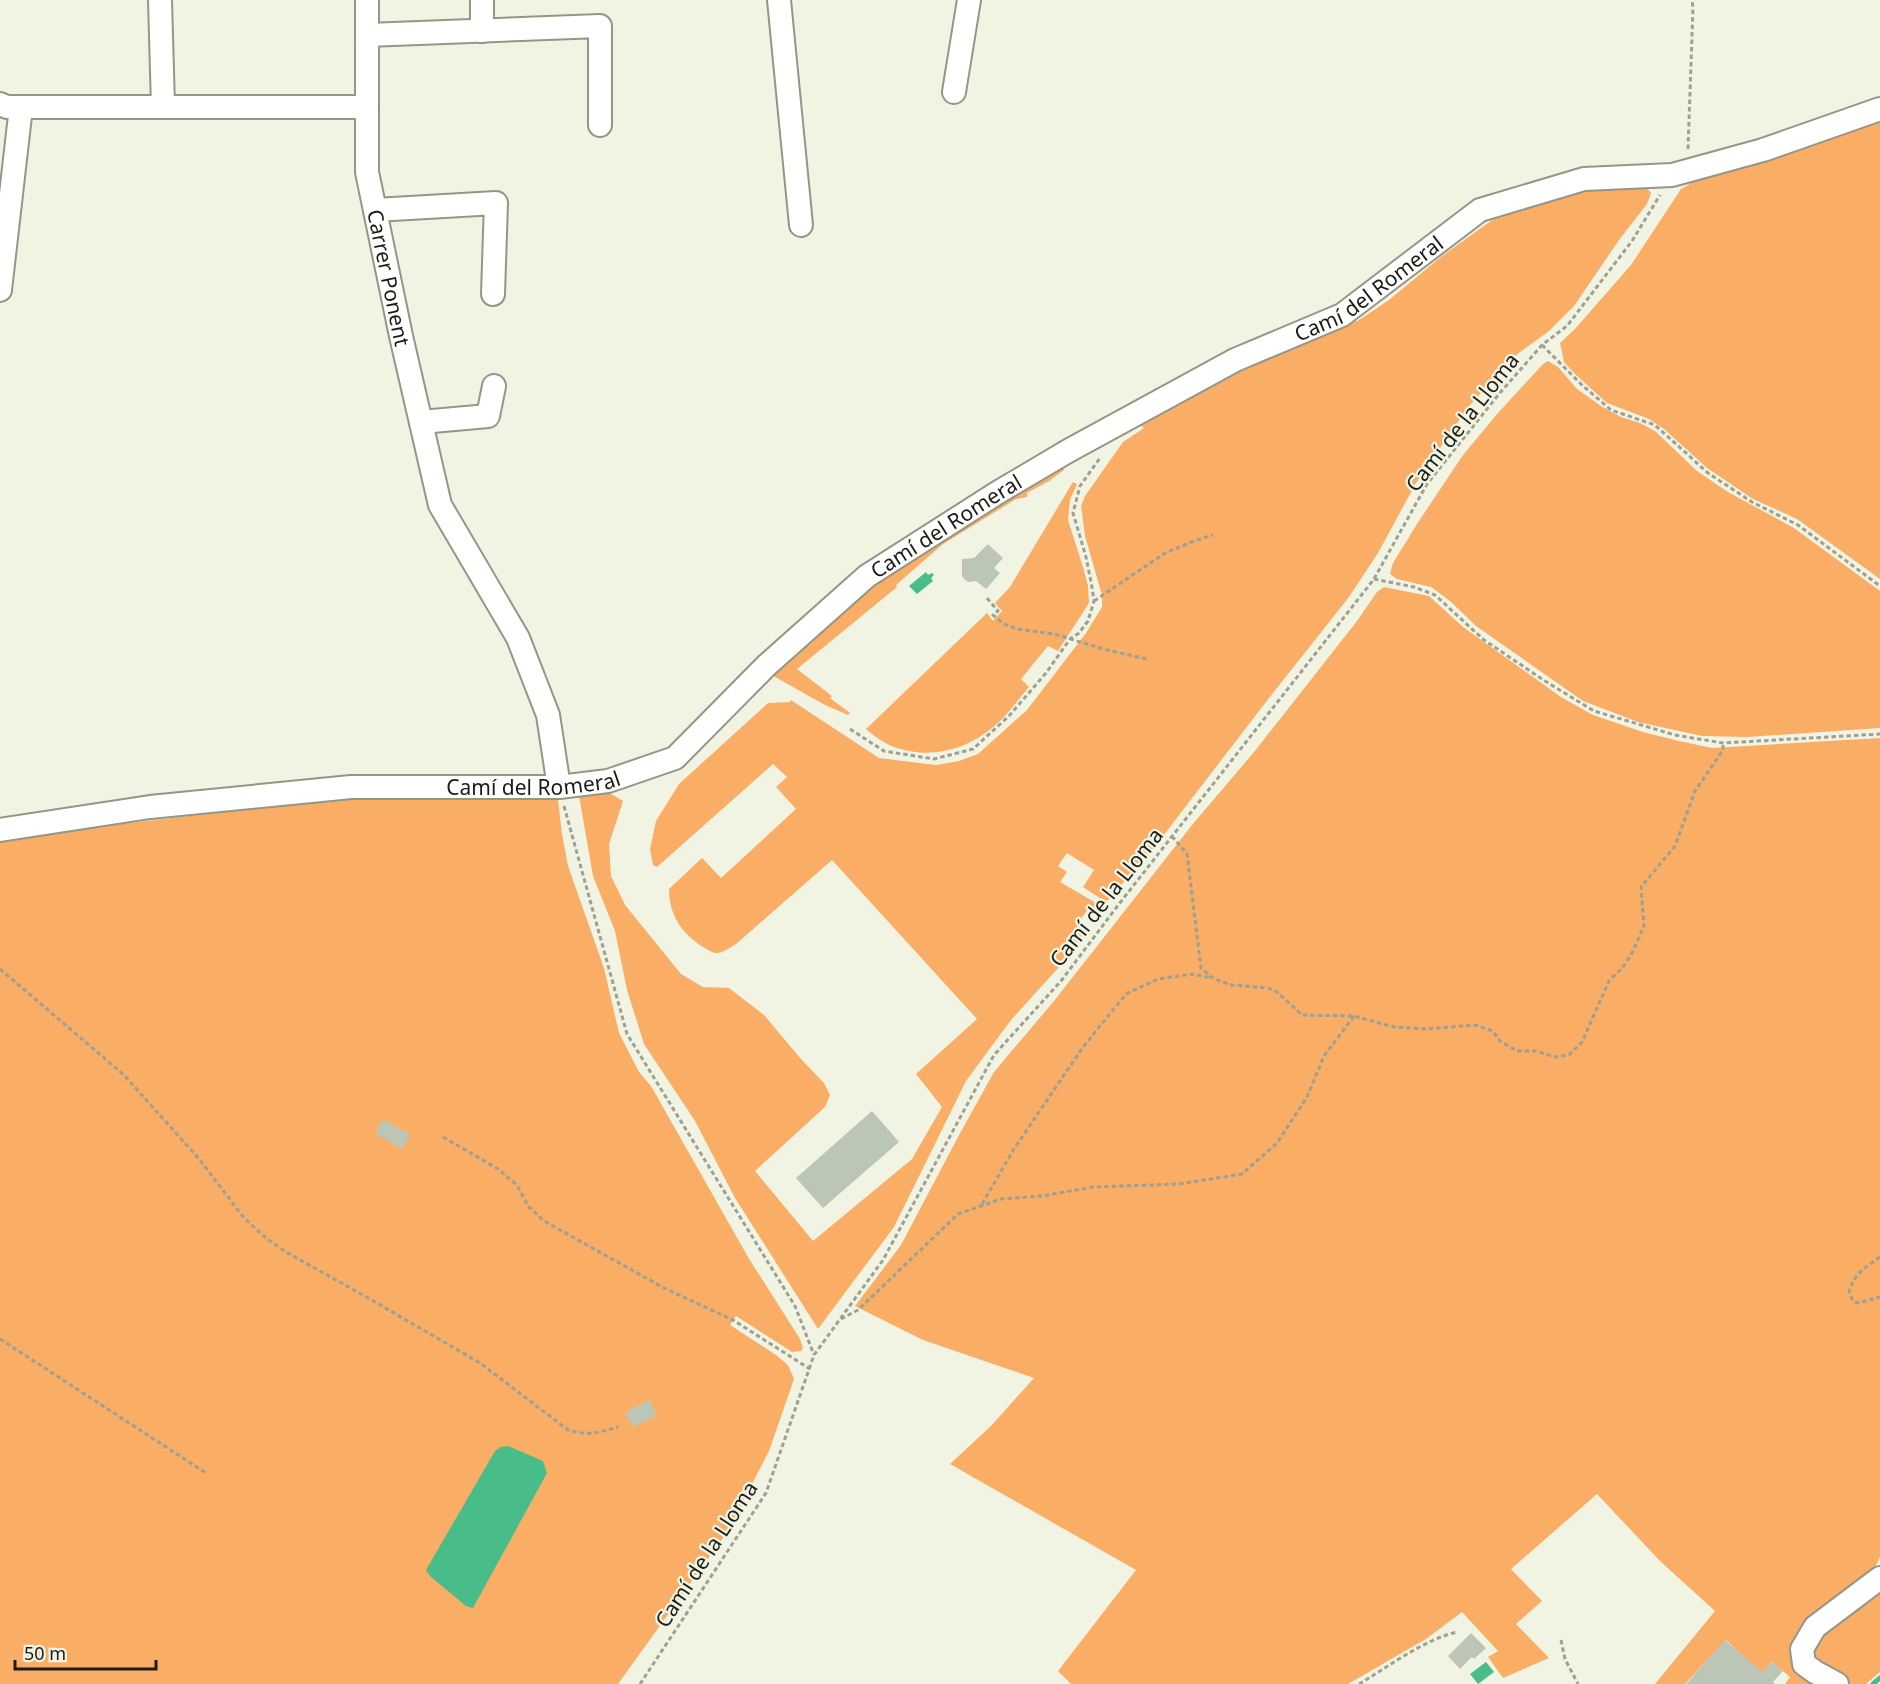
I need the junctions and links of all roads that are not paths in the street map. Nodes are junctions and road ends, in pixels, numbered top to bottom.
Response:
1 (159, 0) edge
2 (367, 0) edge
3 (482, 0) edge
4 (779, 0) edge
5 (969, 0) edge
6 (482, 31) junction
7 (367, 35) junction
8 (954, 92) dead end
9 (10, 106) edge
10 (163, 107) junction
11 (367, 107) junction
12 (1880, 109) edge
13 (600, 125) dead end
14 (375, 210) junction
15 (801, 225) dead end
16 (0, 290) edge
17 (493, 294) dead end
18 (494, 386) dead end
19 (421, 422) junction
20 (559, 787) junction
21 (0, 830) edge
22 (1880, 1578) edge
23 (1838, 1684) edge

1 - 10 street
2 - 7 street, Carrer Ponent
3 - 6 street
4 - 15 street
5 - 8 street
6 - 7 street
6 - 13 street
7 - 11 street, Carrer Ponent
9 - 10 street
9 - 16 street
10 - 11 street
11 - 14 street, Carrer Ponent
12 - 20 street, Camí del Romeral
14 - 17 street
14 - 19 street, Carrer Ponent
18 - 19 street
19 - 20 street, Carrer Ponent
20 - 21 street, Camí del Romeral
22 - 23 street

